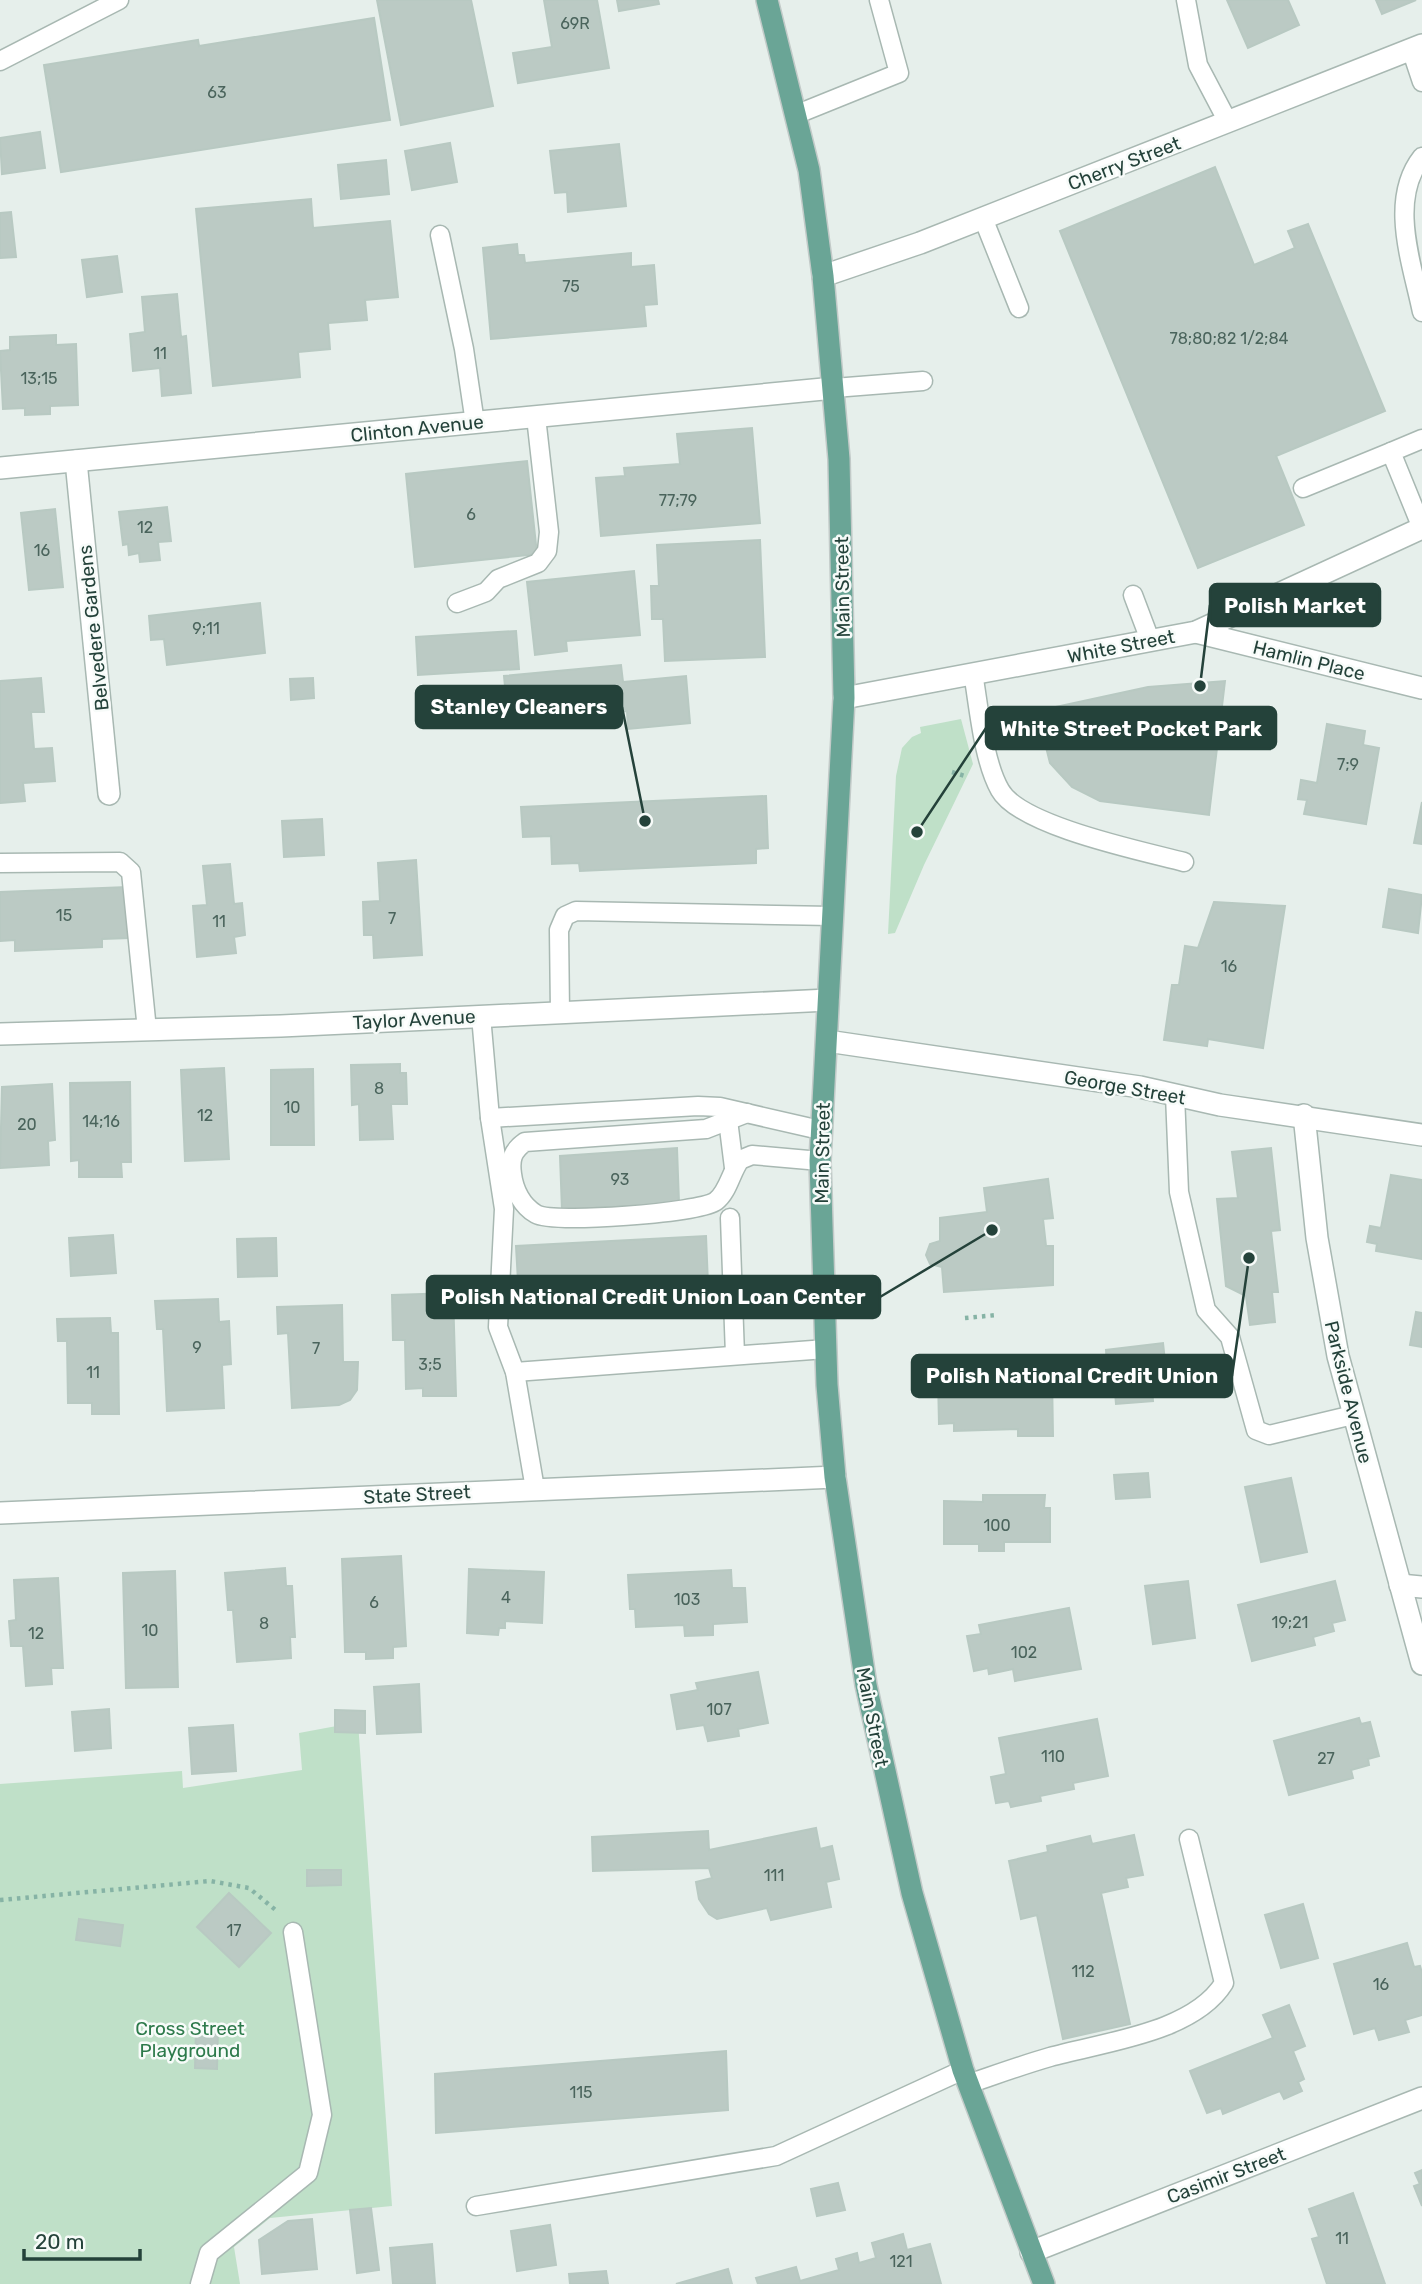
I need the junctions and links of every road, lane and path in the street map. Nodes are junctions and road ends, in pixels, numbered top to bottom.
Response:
1 (119, 0) edge
2 (767, 0) edge
3 (879, 0) edge
4 (1186, 0) edge
5 (1417, 47) edge
6 (0, 61) edge
7 (1422, 82) edge
8 (795, 115) junction
9 (1228, 122) junction
10 (1422, 157) edge
11 (984, 218) junction
12 (440, 235) dead end
13 (823, 276) junction
14 (1019, 308) dead end
15 (1422, 312) edge
16 (923, 382) dead end
17 (834, 388) junction
18 (536, 417) junction
19 (475, 423) junction
20 (1422, 439) edge
21 (1391, 452) junction
22 (76, 461) junction
23 (0, 468) edge
24 (1303, 488) dead end
25 (1422, 528) edge
26 (1133, 595) dead end
27 (457, 603) dead end
28 (1196, 632) junction
29 (1150, 640) junction
30 (973, 673) junction
31 (1422, 688) edge
32 (844, 698) junction
33 (109, 794) dead end
34 (1184, 862) dead end
35 (0, 863) edge
36 (832, 916) junction
37 (828, 1000) junction
38 (560, 1013) junction
39 (481, 1016) junction
40 (147, 1030) junction
41 (0, 1034) edge
42 (827, 1041) junction
43 (1175, 1095) junction
44 (727, 1115) junction
45 (1304, 1115) junction
46 (490, 1118) junction
47 (820, 1130) junction
48 (1422, 1135) edge
49 (820, 1161) junction
50 (734, 1168) junction
51 (730, 1219) dead end
52 (997, 1315) dead end
53 (965, 1318) dead end
54 (825, 1349) junction
55 (735, 1355) junction
56 (515, 1371) junction
57 (1353, 1415) junction
58 (835, 1477) junction
59 (535, 1489) junction
60 (0, 1513) edge
61 (1400, 1585) junction
62 (1422, 1587) edge
63 (1422, 1664) edge
64 (1189, 1839) dead end
65 (0, 1900) edge
66 (293, 1932) joint
67 (965, 2077) junction
68 (1422, 2098) edge
69 (476, 2206) dead end
70 (1031, 2252) junction
71 (200, 2284) edge
72 (1044, 2284) edge

1 - 6 lane
2 - 8 main road, Main Street
3 - 8 lane
4 - 9 lane
5 - 7 lane
5 - 9 street, Cherry Street
8 - 13 main road, Main Street
9 - 11 street, Cherry Street
10 - 15 lane
11 - 13 street, Cherry Street
11 - 14 lane
12 - 19 lane
13 - 17 main road, Main Street
16 - 17 lane
17 - 18 street, Clinton Avenue
17 - 32 main road, Main Street
18 - 19 street, Clinton Avenue
18 - 27 lane
19 - 22 street, Clinton Avenue
20 - 21 lane
21 - 24 lane
21 - 25 lane
22 - 23 street, Clinton Avenue
22 - 33 street, Belvedere Gardens
25 - 28 street, White Street
26 - 29 lane
28 - 29 street, White Street
28 - 31 street, Hamlin Place
29 - 30 street, White Street
30 - 32 street, White Street
30 - 34 lane
32 - 36 main road, Main Street
35 - 40 lane
36 - 37 main road, Main Street
36 - 38 lane
37 - 38 street, Taylor Avenue
37 - 42 main road, Main Street
38 - 39 street, Taylor Avenue
39 - 40 street, Taylor Avenue
39 - 46 lane
40 - 41 street, Taylor Avenue
42 - 43 street, George Street
42 - 47 main road, Main Street
43 - 45 street, George Street
43 - 57 lane
44 - 46 lane
44 - 47 lane
44 - 50 lane
44 - 50 lane
45 - 48 street, George Street
45 - 57 street, Parkside Avenue
46 - 56 lane
47 - 49 main road, Main Street
49 - 50 lane
49 - 54 main road, Main Street
51 - 55 lane
52 - 53 path
54 - 55 lane
54 - 58 main road, Main Street
55 - 56 lane
56 - 59 lane
57 - 61 street, Parkside Avenue
58 - 59 street, State Street
58 - 67 main road, Main Street
59 - 60 street, State Street
61 - 62 street
61 - 63 street, Parkside Avenue
64 - 67 lane
65 - 66 path
66 - 71 lane
67 - 69 lane
67 - 70 main road, Main Street
68 - 70 street, Casimir Street
70 - 72 main road, Main Street

